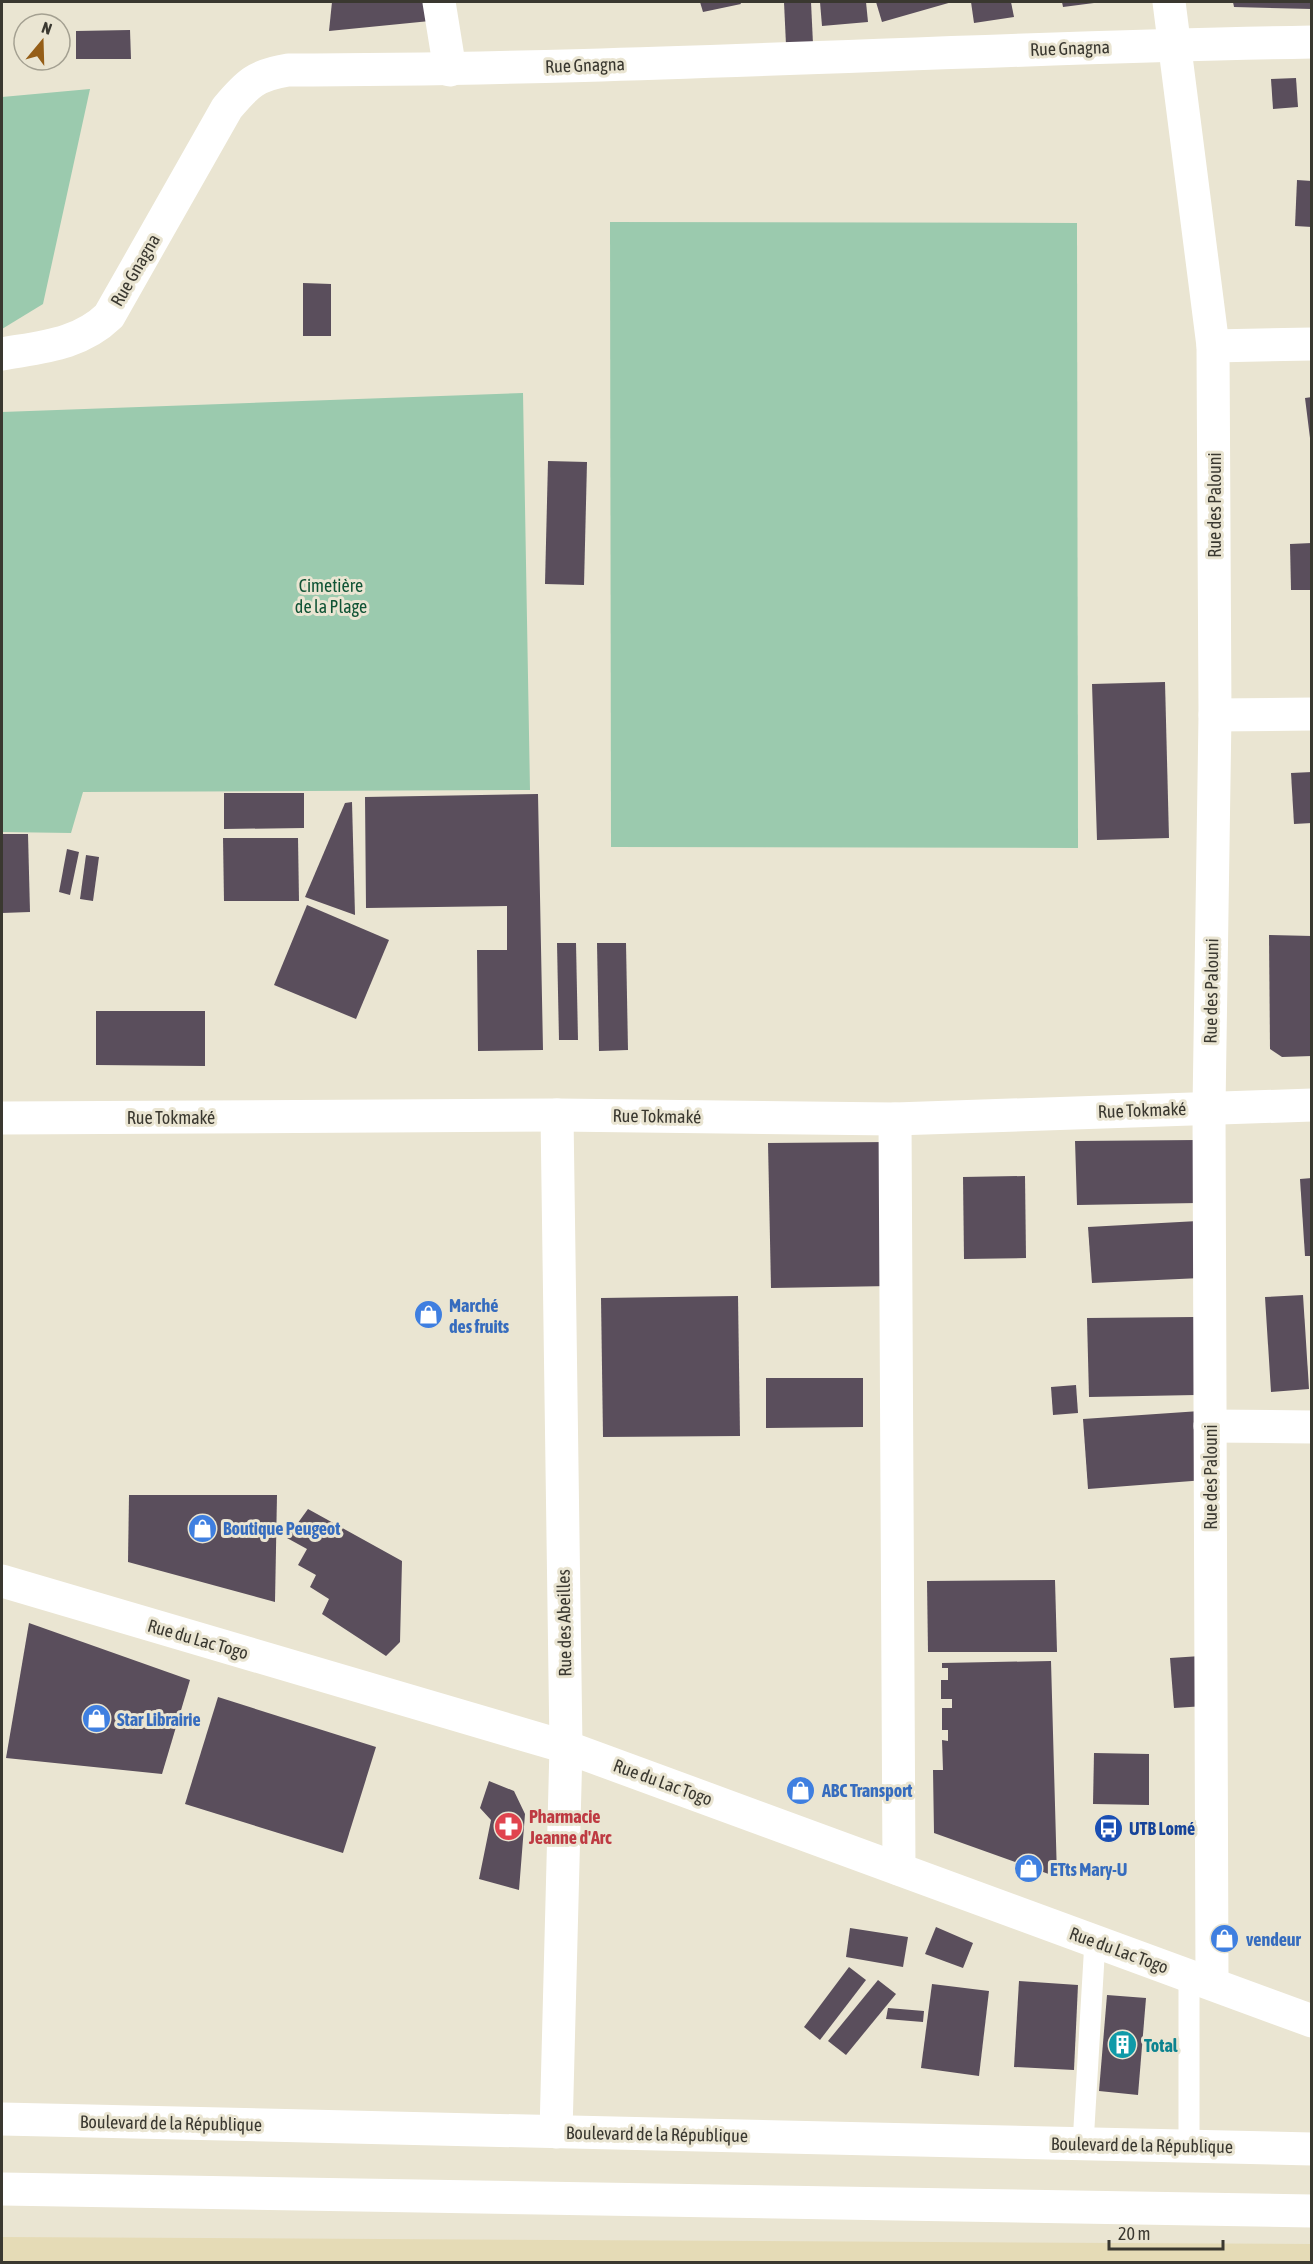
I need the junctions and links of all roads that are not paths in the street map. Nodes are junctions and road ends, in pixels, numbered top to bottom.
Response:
1 (439, 2) edge
2 (1169, 2) edge
3 (1311, 42) edge
4 (1173, 44) junction
5 (450, 70) junction
6 (1311, 344) edge
7 (1213, 346) junction
8 (2, 354) edge
9 (1311, 714) edge
10 (1215, 715) junction
11 (1311, 1105) edge
12 (1209, 1108) junction
13 (556, 1115) junction
14 (2, 1118) edge
15 (895, 1119) junction
16 (1210, 1426) junction
17 (1311, 1427) edge
18 (2, 1581) edge
19 (566, 1748) junction
20 (899, 1869) junction
21 (1095, 1941) junction
22 (1201, 1980) junction
23 (1311, 2021) edge
24 (2, 2119) edge
25 (556, 2132) junction
26 (1083, 2144) junction
27 (1188, 2146) junction
28 (1311, 2150) edge
29 (2, 2189) edge
30 (1311, 2211) edge

1 - 5 main road
2 - 4 main road, Rue des Palouni
3 - 4 main road, Rue Gnagna
4 - 5 main road, Rue Gnagna
4 - 7 main road, Rue des Palouni
5 - 8 main road, Rue Gnagna
6 - 7 main road
7 - 10 main road, Rue des Palouni
9 - 10 main road
10 - 12 main road, Rue des Palouni
11 - 12 main road, Rue Tokmaké
12 - 15 main road, Rue Tokmaké
12 - 16 main road, Rue des Palouni
13 - 14 main road, Rue Tokmaké
13 - 15 main road, Rue Tokmaké
13 - 19 main road, Rue des Abeilles
15 - 20 main road
16 - 17 main road
16 - 22 main road, Rue des Palouni
18 - 19 main road, Rue du Lac Togo
19 - 20 main road, Rue du Lac Togo
19 - 25 main road, Rue des Abeilles
20 - 21 main road, Rue du Lac Togo
21 - 22 main road, Rue du Lac Togo
21 - 26 lane
22 - 23 main road, Rue du Lac Togo
22 - 27 lane
24 - 25 main road, Boulevard de la République
25 - 26 main road, Boulevard de la République
26 - 27 main road, Boulevard de la République
27 - 28 main road, Boulevard de la République
29 - 30 main road

